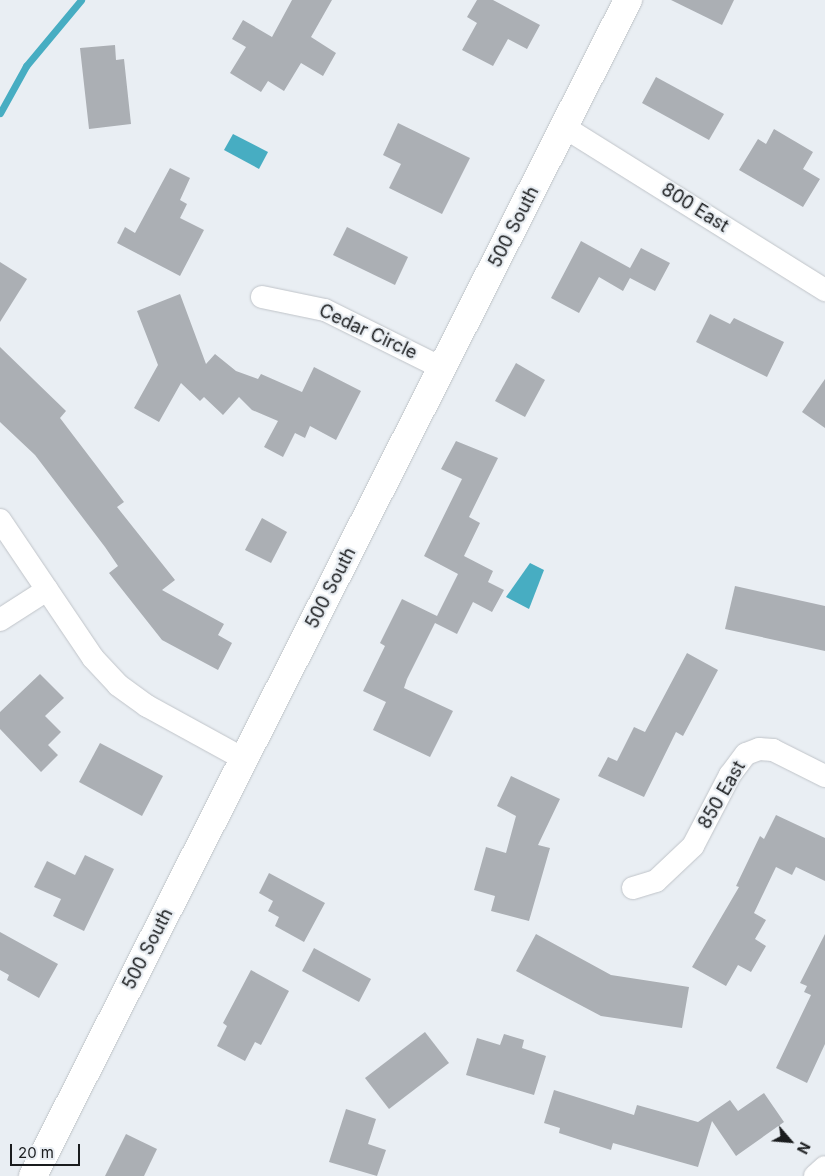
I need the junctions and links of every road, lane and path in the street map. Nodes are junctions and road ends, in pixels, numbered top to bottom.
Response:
1 (628, 0) edge
2 (564, 127) junction
3 (825, 290) edge
4 (262, 298) dead end
5 (442, 368) junction
6 (0, 520) edge
7 (46, 590) junction
8 (0, 620) edge
9 (244, 759) junction
10 (825, 776) edge
11 (633, 888) dead end
12 (825, 1167) edge
13 (33, 1176) edge
14 (815, 1176) edge

1 - 2 street, 500 South
2 - 3 street, 800 East
2 - 5 street, 500 South
4 - 5 street, Cedar Circle
5 - 9 street, 500 South
6 - 7 street
7 - 8 street
7 - 9 street
9 - 13 street, 500 South
10 - 11 street, 850 East
12 - 14 street

